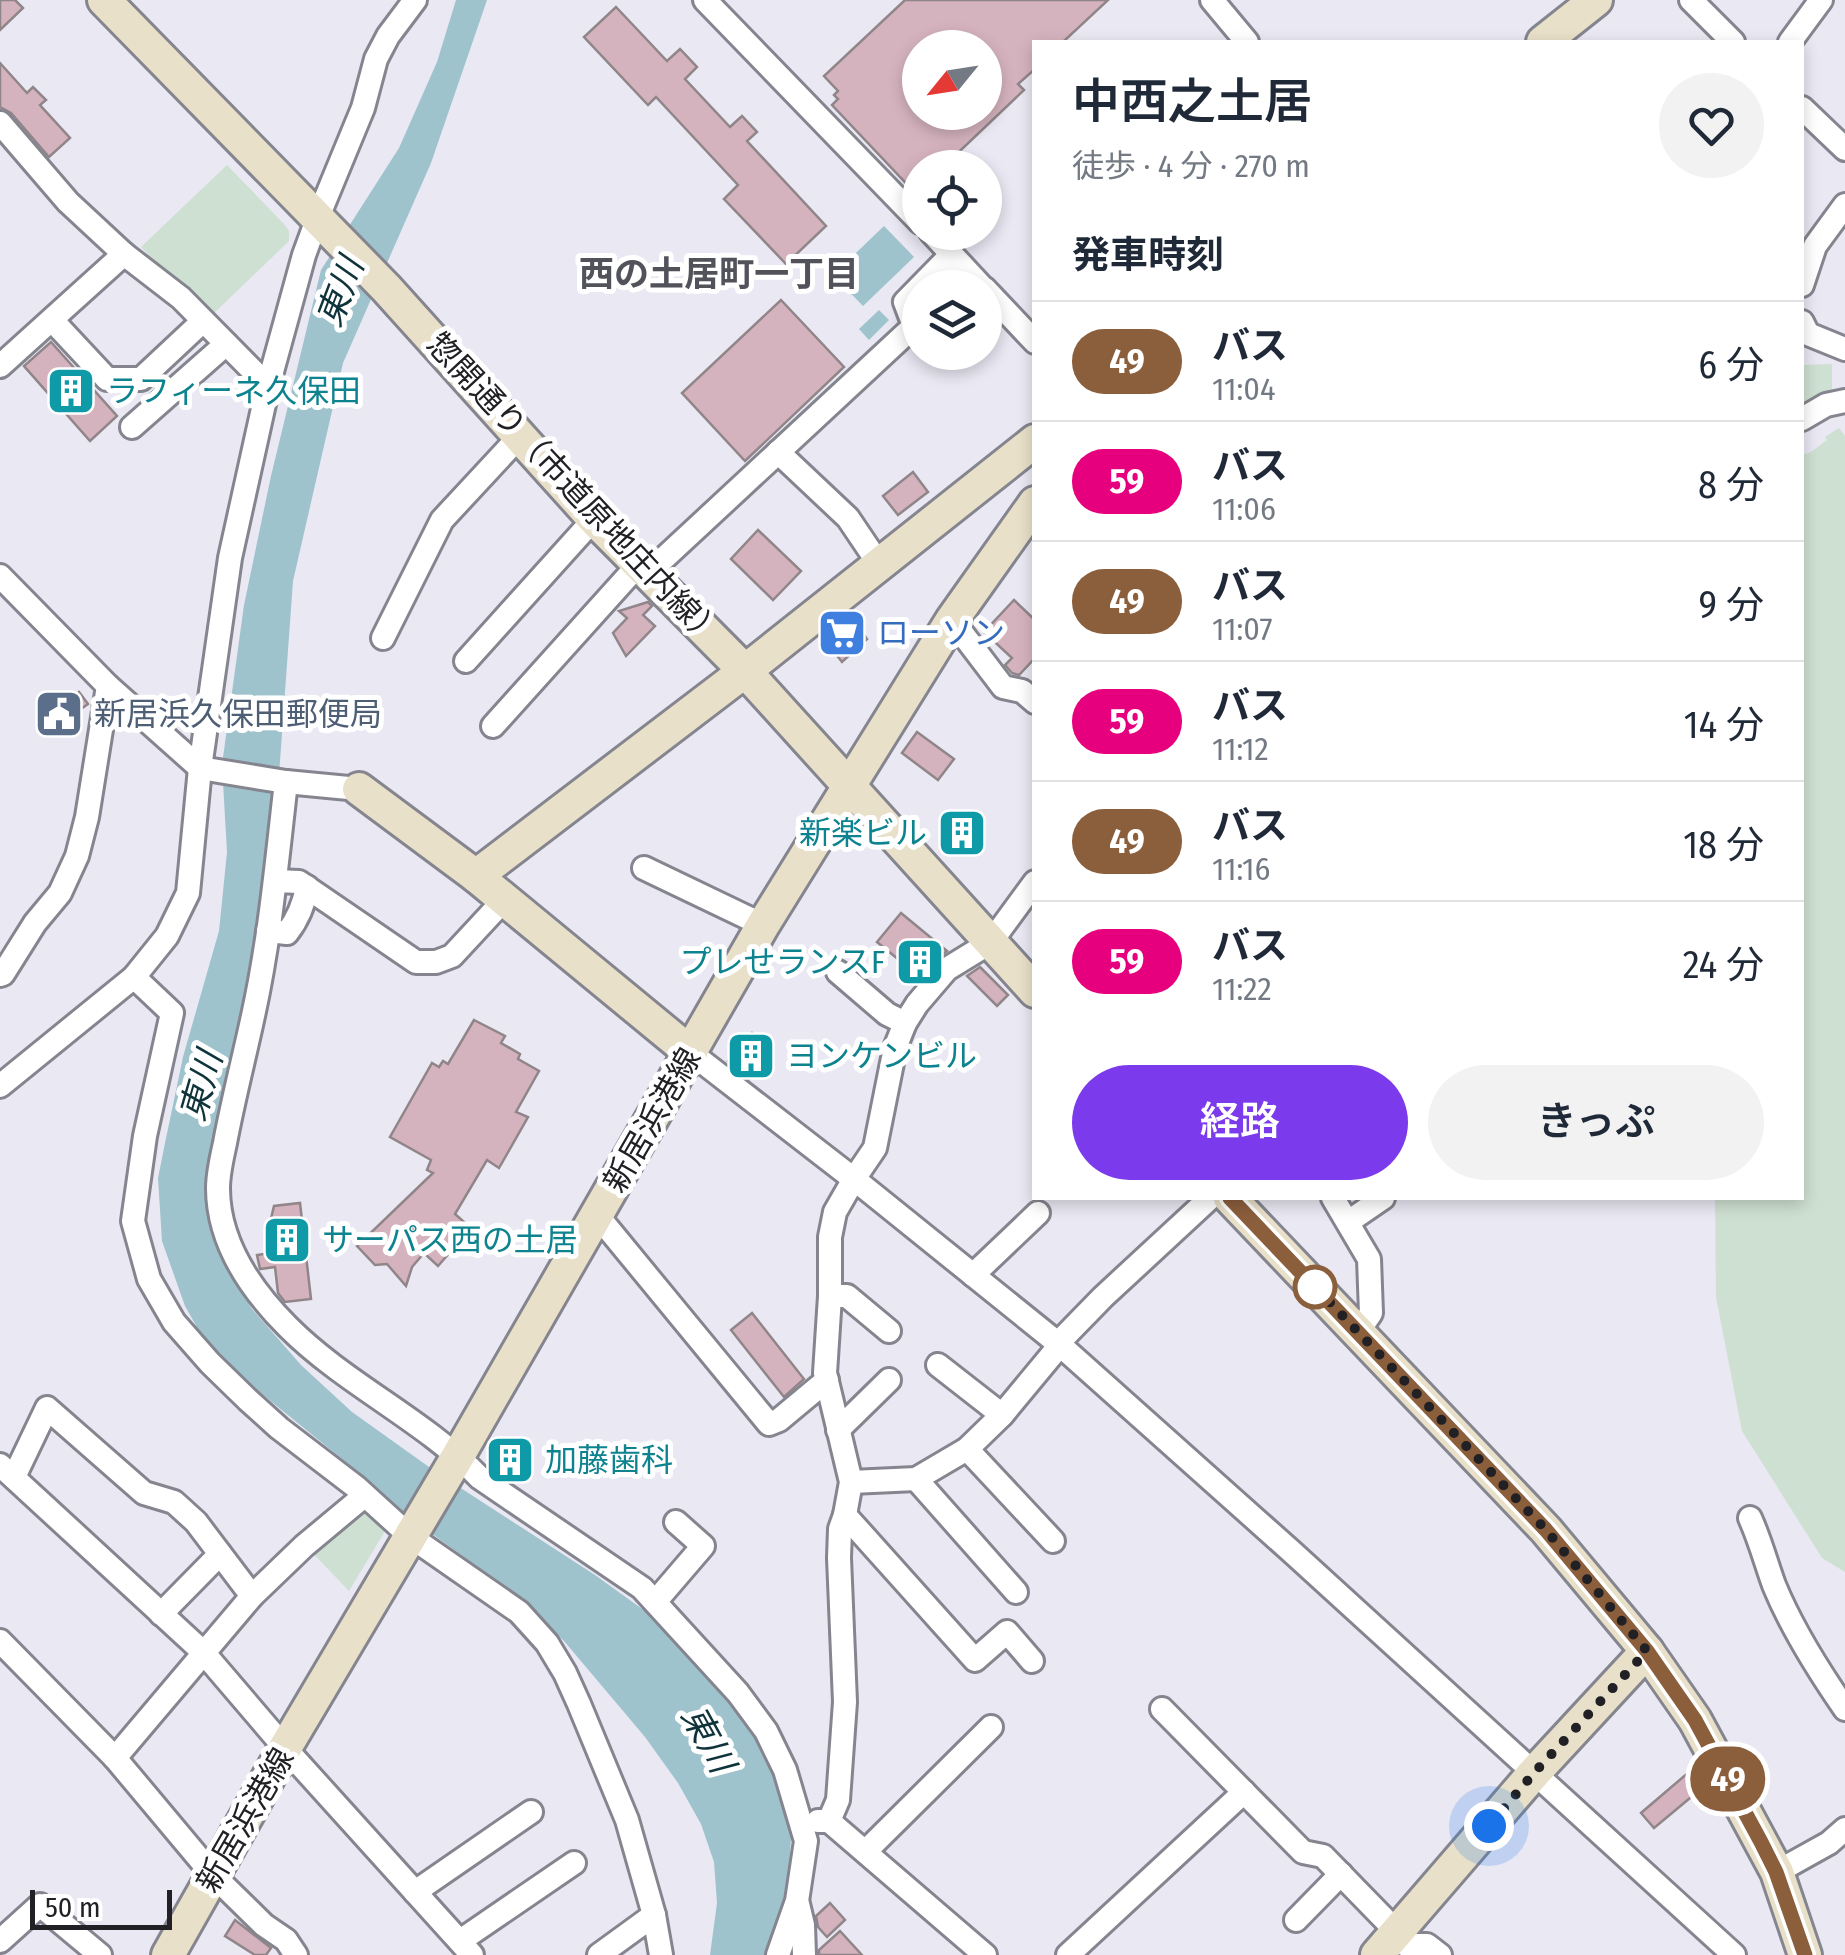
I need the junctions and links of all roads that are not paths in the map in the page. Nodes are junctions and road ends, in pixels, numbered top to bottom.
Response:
1 (104, 0) edge
2 (415, 0) edge
3 (706, 0) edge
4 (1212, 0) edge
5 (1596, 0) edge
6 (1691, 0) edge
7 (1821, 0) edge
8 (1245, 40) edge
9 (1545, 40) edge
10 (1732, 40) edge
11 (1791, 40) edge
12 (1804, 110) edge
13 (4, 138) edge
14 (1845, 149) edge
15 (902, 203) edge
16 (1845, 205) edge
17 (323, 223) junction
18 (948, 250) edge
19 (124, 254) junction
20 (952, 254) junction
21 (967, 270) edge
22 (1804, 280) edge
23 (1002, 307) edge
24 (52, 320) junction
25 (203, 320) junction
26 (1804, 326) edge
27 (1032, 339) edge
28 (226, 344) junction
29 (1845, 348) edge
30 (0, 366) edge
31 (268, 386) junction
32 (1845, 401) edge
33 (1804, 418) edge
34 (132, 427) dead end
35 (520, 436) junction
36 (1032, 443) edge
37 (778, 452) junction
38 (1032, 508) edge
39 (594, 519) junction
40 (878, 564) junction
41 (643, 569) junction
42 (0, 576) edge
43 (952, 620) junction
44 (383, 638) dead end
45 (466, 662) dead end
46 (745, 671) junction
47 (108, 686) junction
48 (1032, 699) edge
49 (492, 726) dead end
50 (207, 769) junction
51 (284, 781) junction
52 (850, 788) junction
53 (359, 789) joint
54 (644, 868) dead end
55 (476, 876) junction
56 (275, 881) junction
57 (1032, 886) edge
58 (307, 887) junction
59 (504, 900) junction
60 (763, 925) junction
61 (268, 931) junction
62 (991, 942) junction
63 (838, 972) dead end
64 (0, 976) edge
65 (134, 978) junction
66 (1032, 988) edge
67 (905, 1023) junction
68 (691, 1052) junction
69 (0, 1086) edge
70 (854, 1179) junction
71 (1208, 1200) edge
72 (1232, 1200) edge
73 (1334, 1200) edge
74 (1380, 1200) edge
75 (1038, 1213) dead end
76 (597, 1215) junction
77 (1348, 1222) junction
78 (973, 1276) junction
79 (830, 1296) junction
80 (889, 1331) dead end
81 (1358, 1332) junction
82 (1060, 1345) junction
83 (938, 1364) dead end
84 (827, 1380) junction
85 (889, 1380) dead end
86 (1002, 1415) junction
87 (838, 1430) junction
88 (967, 1450) junction
89 (457, 1459) junction
90 (7, 1471) edge
91 (916, 1479) junction
92 (850, 1482) junction
93 (364, 1496) junction
94 (845, 1515) junction
95 (1750, 1518) dead end
96 (676, 1522) dead end
97 (411, 1536) junction
98 (1053, 1541) dead end
99 (220, 1554) junction
100 (1016, 1592) dead end
101 (252, 1596) junction
102 (655, 1602) junction
103 (161, 1614) junction
104 (0, 1641) edge
105 (1647, 1651) junction
106 (202, 1652) junction
107 (1032, 1661) dead end
108 (1162, 1709) dead end
109 (1845, 1709) edge
110 (991, 1727) dead end
111 (285, 1748) junction
112 (115, 1758) junction
113 (1534, 1773) junction
114 (1244, 1792) junction
115 (531, 1812) dead end
116 (802, 1821) junction
117 (829, 1821) junction
118 (1845, 1829) edge
119 (866, 1852) junction
120 (574, 1863) dead end
121 (1776, 1872) junction
122 (1341, 1874) junction
123 (213, 1875) junction
124 (415, 1892) junction
125 (797, 1901) junction
126 (654, 1915) junction
127 (1296, 1920) dead end
128 (0, 1942) edge
129 (1389, 1942) edge
130 (466, 1948) edge
131 (100, 1955) edge
132 (168, 1955) edge
133 (296, 1955) edge
134 (599, 1955) edge
135 (661, 1955) edge
136 (778, 1955) edge
137 (804, 1955) edge
138 (985, 1955) edge
139 (1068, 1955) edge
140 (1440, 1955) edge
141 (1734, 1955) edge
142 (1805, 1955) edge

1 - 17 street, 惣開通り（市道原地庄内線）
2 - 17 street
3 - 15 street
4 - 8 street
5 - 9 street
6 - 10 street
7 - 11 street
12 - 14 street
13 - 19 street
16 - 22 street
17 - 31 street
17 - 35 street, 惣開通り（市道原地庄内線）
18 - 20 street
19 - 24 street
19 - 25 street
20 - 21 street
20 - 37 street
23 - 27 street
24 - 25 street
24 - 30 street
25 - 28 street
26 - 29 street
28 - 31 street
28 - 34 street
31 - 50 street
32 - 33 street
35 - 39 street, 惣開通り（市道原地庄内線）
35 - 44 street
36 - 40 street
37 - 40 street
37 - 41 street
38 - 43 street, 新居浜港線
39 - 41 street, 惣開通り（市道原地庄内線）
39 - 45 street
40 - 46 street
41 - 46 street, 惣開通り（市道原地庄内線）
41 - 49 street
42 - 47 street
43 - 48 street
43 - 52 street, 新居浜港線
46 - 52 street, 惣開通り（市道原地庄内線）
46 - 55 street
47 - 50 street
47 - 64 street
50 - 51 street
50 - 65 street
51 - 53 street
51 - 56 street
52 - 60 street, 新居浜港線
52 - 62 street, 惣開通り（市道原地庄内線）
53 - 55 street
54 - 60 street
55 - 59 street
56 - 58 street
56 - 61 street
57 - 62 street
58 - 59 street
58 - 61 street
59 - 68 street
60 - 68 street, 新居浜港線
61 - 89 street
62 - 66 street, 惣開通り（市道原地庄内線）
62 - 67 street
63 - 67 street
65 - 69 street
65 - 93 street
67 - 70 street
68 - 70 street
68 - 76 street, 新居浜港線
70 - 78 street
70 - 79 street
71 - 82 street
72 - 81 street
73 - 77 street
74 - 77 street
75 - 78 street
76 - 84 street
76 - 89 street, 新居浜港線
77 - 81 street
78 - 82 street
79 - 80 street
79 - 84 street
81 - 105 street
82 - 86 street
82 - 113 street
83 - 86 street
84 - 87 street
85 - 87 street
86 - 88 street
87 - 92 street
88 - 91 street
88 - 98 street
89 - 97 street, 新居浜港線
89 - 102 street
90 - 99 street
90 - 103 street
91 - 92 street
91 - 100 street
92 - 94 street
93 - 97 street
93 - 101 street
94 - 107 street
94 - 117 street
95 - 109 street
96 - 102 street
97 - 111 street, 新居浜港線
97 - 126 street
99 - 101 street
99 - 103 street
101 - 106 street
102 - 116 street
103 - 106 street
104 - 112 street
105 - 113 street
105 - 121 street
106 - 111 street
106 - 112 street
108 - 114 street
110 - 119 street
111 - 123 street, 新居浜港線
111 - 124 street
112 - 123 street
113 - 129 street
113 - 141 street
114 - 122 street
114 - 139 street
115 - 124 street
116 - 117 street
116 - 125 street
117 - 119 street
118 - 121 street
119 - 138 street
120 - 130 street
121 - 142 street
122 - 127 street
122 - 129 street
123 - 132 street, 新居浜港線
123 - 133 street
124 - 130 street
125 - 136 street
125 - 137 street
126 - 134 street
126 - 135 street
128 - 131 street
129 - 140 street

